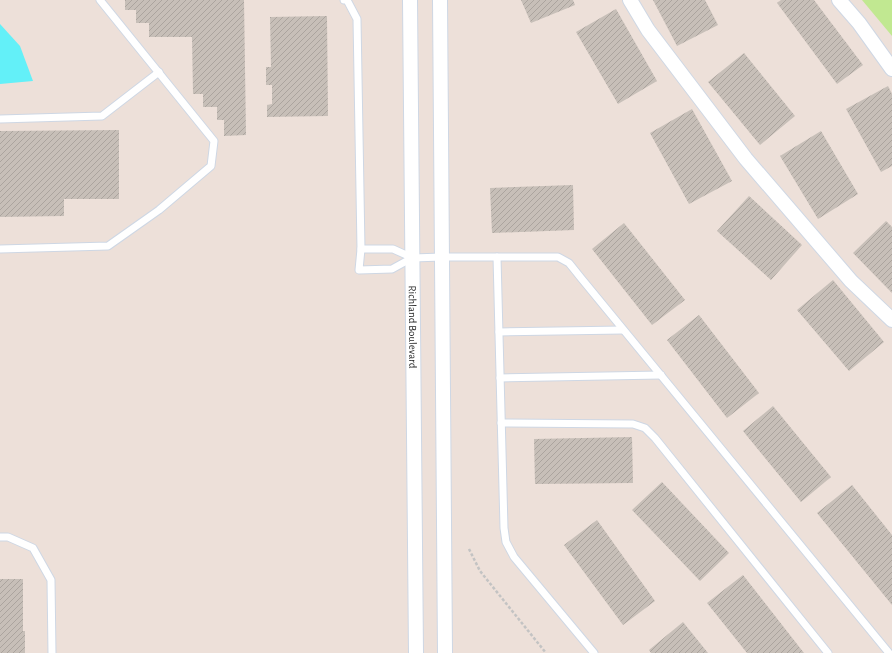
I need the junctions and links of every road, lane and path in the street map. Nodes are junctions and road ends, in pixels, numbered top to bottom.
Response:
1 (100, 0) edge
2 (344, 0) edge
3 (410, 0) edge
4 (440, 0) edge
5 (630, 0) edge
6 (839, 0) edge
7 (892, 69) edge
8 (159, 72) junction
9 (0, 119) edge
10 (0, 249) edge
11 (361, 249) junction
12 (442, 257) junction
13 (497, 257) junction
14 (413, 258) junction
15 (892, 320) edge
16 (623, 330) junction
17 (499, 332) junction
18 (661, 376) junction
19 (500, 378) junction
20 (501, 423) junction
21 (0, 537) edge
22 (469, 549) dead end
23 (52, 653) edge
24 (416, 653) edge
25 (445, 653) edge
26 (546, 653) edge
27 (594, 653) edge
28 (828, 653) edge
29 (890, 653) edge

1 - 8 lane
2 - 11 lane
3 - 14 street, Richland Boulevard
4 - 12 street
5 - 15 street
6 - 7 street
8 - 9 lane
8 - 10 lane
11 - 14 lane
11 - 14 lane
12 - 13 lane
12 - 14 lane
12 - 25 street
13 - 16 lane
13 - 17 lane
14 - 24 street, Richland Boulevard
16 - 17 lane
16 - 18 lane
17 - 19 lane
18 - 19 lane
18 - 29 lane
19 - 20 lane
20 - 27 lane
20 - 28 lane
21 - 23 lane
22 - 26 path

